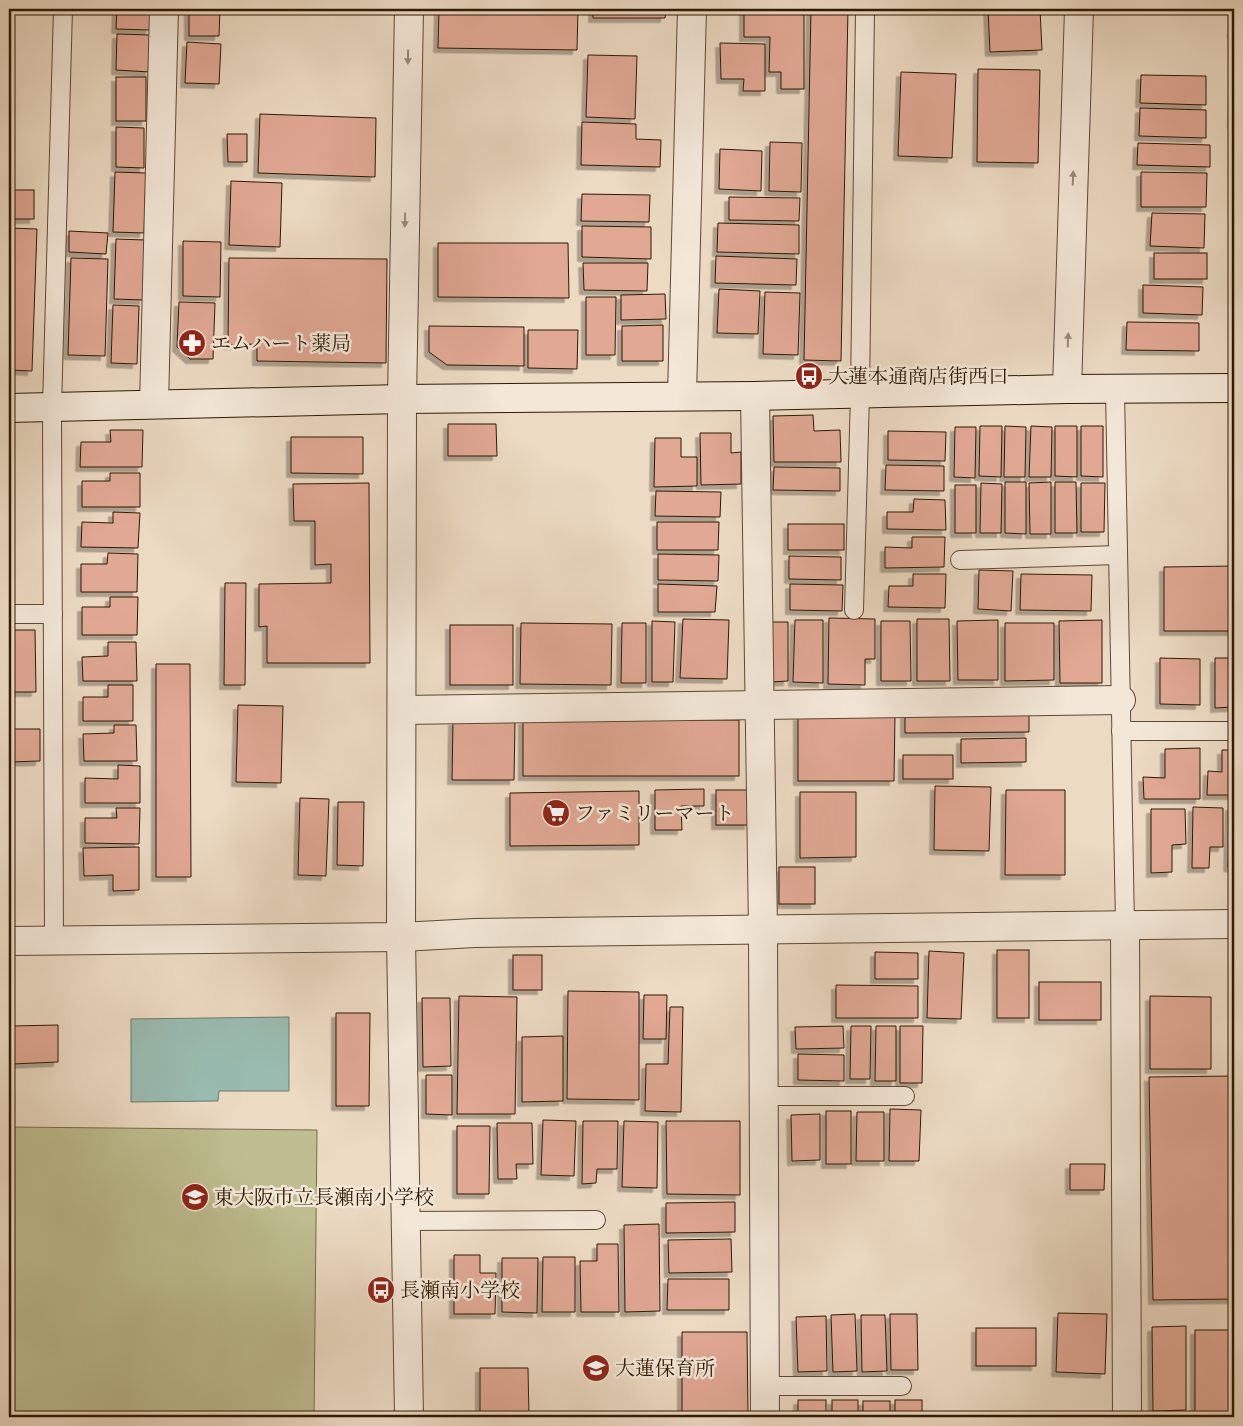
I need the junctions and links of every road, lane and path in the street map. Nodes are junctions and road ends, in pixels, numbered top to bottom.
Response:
1 (63, 9) edge
2 (164, 9) edge
3 (409, 9) edge
4 (692, 9) edge
5 (865, 9) edge
6 (1079, 9) edge
7 (1234, 388) edge
8 (1067, 389) junction
9 (1115, 390) junction
10 (860, 394) junction
11 (682, 396) junction
12 (755, 396) junction
13 (402, 399) junction
14 (154, 404) junction
15 (52, 407) junction
16 (9, 408) edge
17 (1118, 556) junction
18 (960, 560) dead end
19 (854, 610) dead end
20 (9, 614) edge
21 (53, 614) junction
22 (1121, 700) junction
23 (759, 706) junction
24 (402, 710) junction
25 (1121, 731) junction
26 (1227, 731) dead end
27 (1234, 924) edge
28 (1125, 926) junction
29 (763, 930) junction
30 (401, 938) junction
31 (9, 941) edge
32 (54, 941) junction
33 (764, 1096) junction
34 (905, 1096) dead end
35 (596, 1220) dead end
36 (406, 1222) junction
37 (765, 1386) junction
38 (902, 1386) dead end
39 (409, 1417) edge
40 (765, 1417) edge
41 (1127, 1417) edge

1 - 15 lane
2 - 14 street
3 -> 13 street
4 - 11 street
5 - 10 lane
8 -> 6 street
7 - 9 street
8 - 9 street
8 - 10 street
9 - 17 lane
10 - 12 street
10 - 19 lane
11 - 12 street
11 - 13 street
12 - 23 street
13 - 14 street
13 - 24 street
14 - 15 street
15 - 16 street
15 - 21 lane
17 - 18 lane
17 - 22 lane
20 - 21 lane
21 - 32 lane
22 - 23 street
22 - 25 lane
23 - 24 street
23 - 29 street
24 - 30 street
25 - 26 lane
25 - 28 lane
27 - 28 street
28 - 29 street
28 - 41 street
29 - 30 street
29 - 33 street
30 - 32 street
30 - 36 street
31 - 32 street
33 - 34 lane
33 - 37 street
35 - 36 lane
36 - 39 street
37 - 38 lane
37 - 40 street

